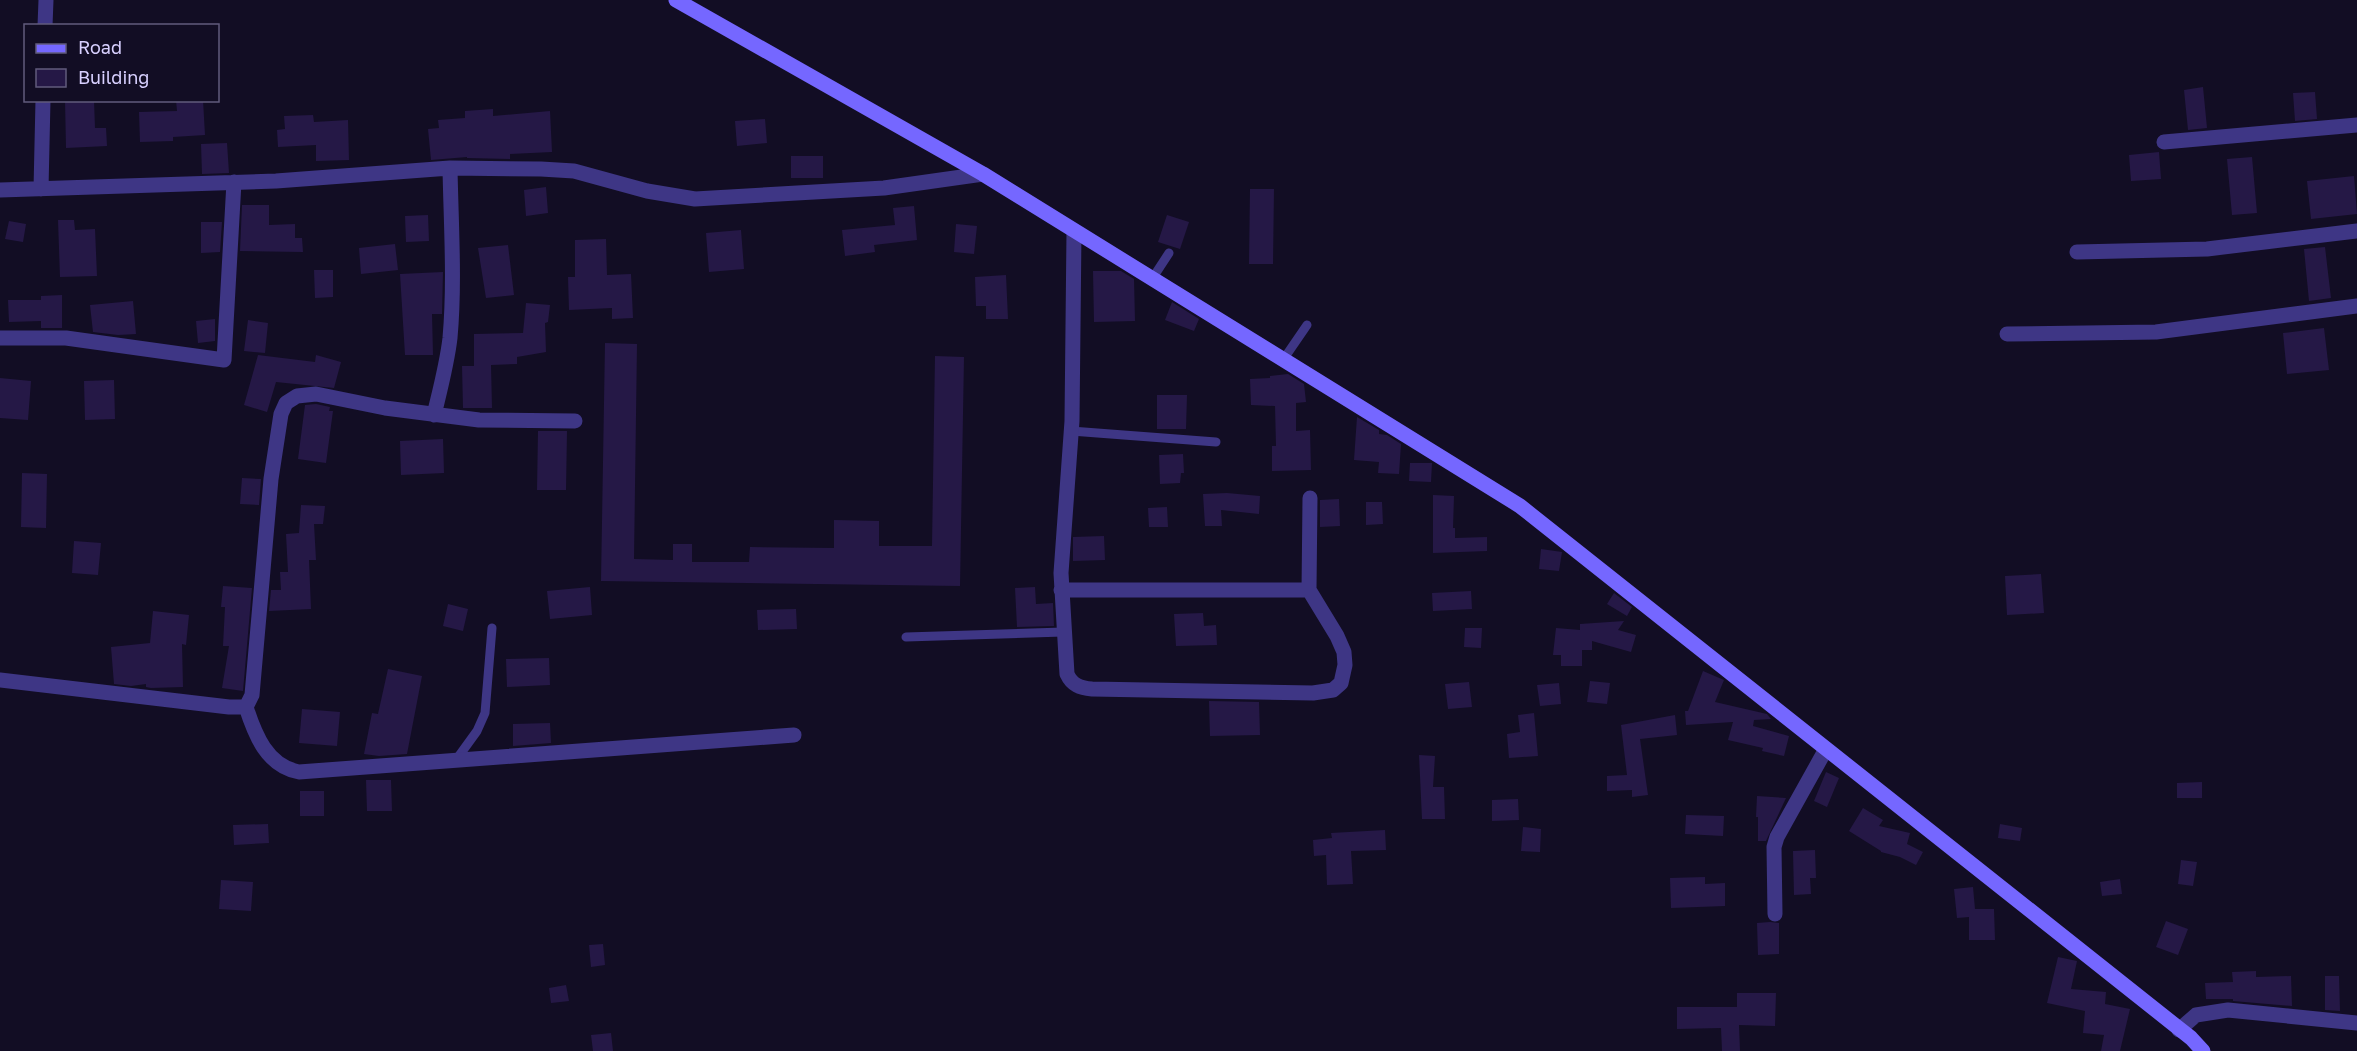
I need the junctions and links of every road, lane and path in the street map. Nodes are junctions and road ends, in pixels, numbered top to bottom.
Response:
1 (46, 0) edge
2 (676, 0) edge
3 (45, 24) edge
4 (43, 102) edge
5 (2357, 125) edge
6 (2164, 142) dead end
7 (450, 168) junction
8 (983, 174) junction
9 (234, 182) junction
10 (41, 189) junction
11 (0, 190) edge
12 (1074, 231) junction
13 (2357, 231) edge
14 (2078, 252) dead end
15 (1169, 253) dead end
16 (1157, 271) junction
17 (2357, 306) edge
18 (1307, 325) dead end
19 (2007, 334) dead end
20 (0, 339) edge
21 (1287, 354) junction
22 (434, 415) junction
23 (575, 421) dead end
24 (1071, 431) junction
25 (1216, 442) dead end
26 (1310, 498) dead end
27 (1060, 590) junction
28 (1309, 590) junction
29 (492, 628) dead end
30 (1063, 632) junction
31 (906, 637) dead end
32 (0, 680) edge
33 (246, 707) junction
34 (794, 735) dead end
35 (1826, 749) junction
36 (456, 760) junction
37 (1775, 914) dead end
38 (2357, 1023) edge
39 (2186, 1024) junction
40 (2203, 1051) edge

1 - 3 street
2 - 8 street
4 - 10 street
5 - 6 street
7 - 8 street
7 - 9 street
7 - 22 street
8 - 12 street
9 - 10 street
9 - 20 street
10 - 11 street
12 - 16 street
12 - 24 street
13 - 14 street
15 - 16 lane
16 - 21 street
17 - 19 street
18 - 21 lane
21 - 35 street
22 - 23 street
22 - 33 street
24 - 25 lane
24 - 27 street
26 - 28 street
27 - 28 street
27 - 30 street
28 - 30 street
29 - 36 lane
30 - 31 lane
32 - 33 street
33 - 36 street
34 - 36 street
35 - 37 street
35 - 39 street
38 - 39 street
39 - 40 street

